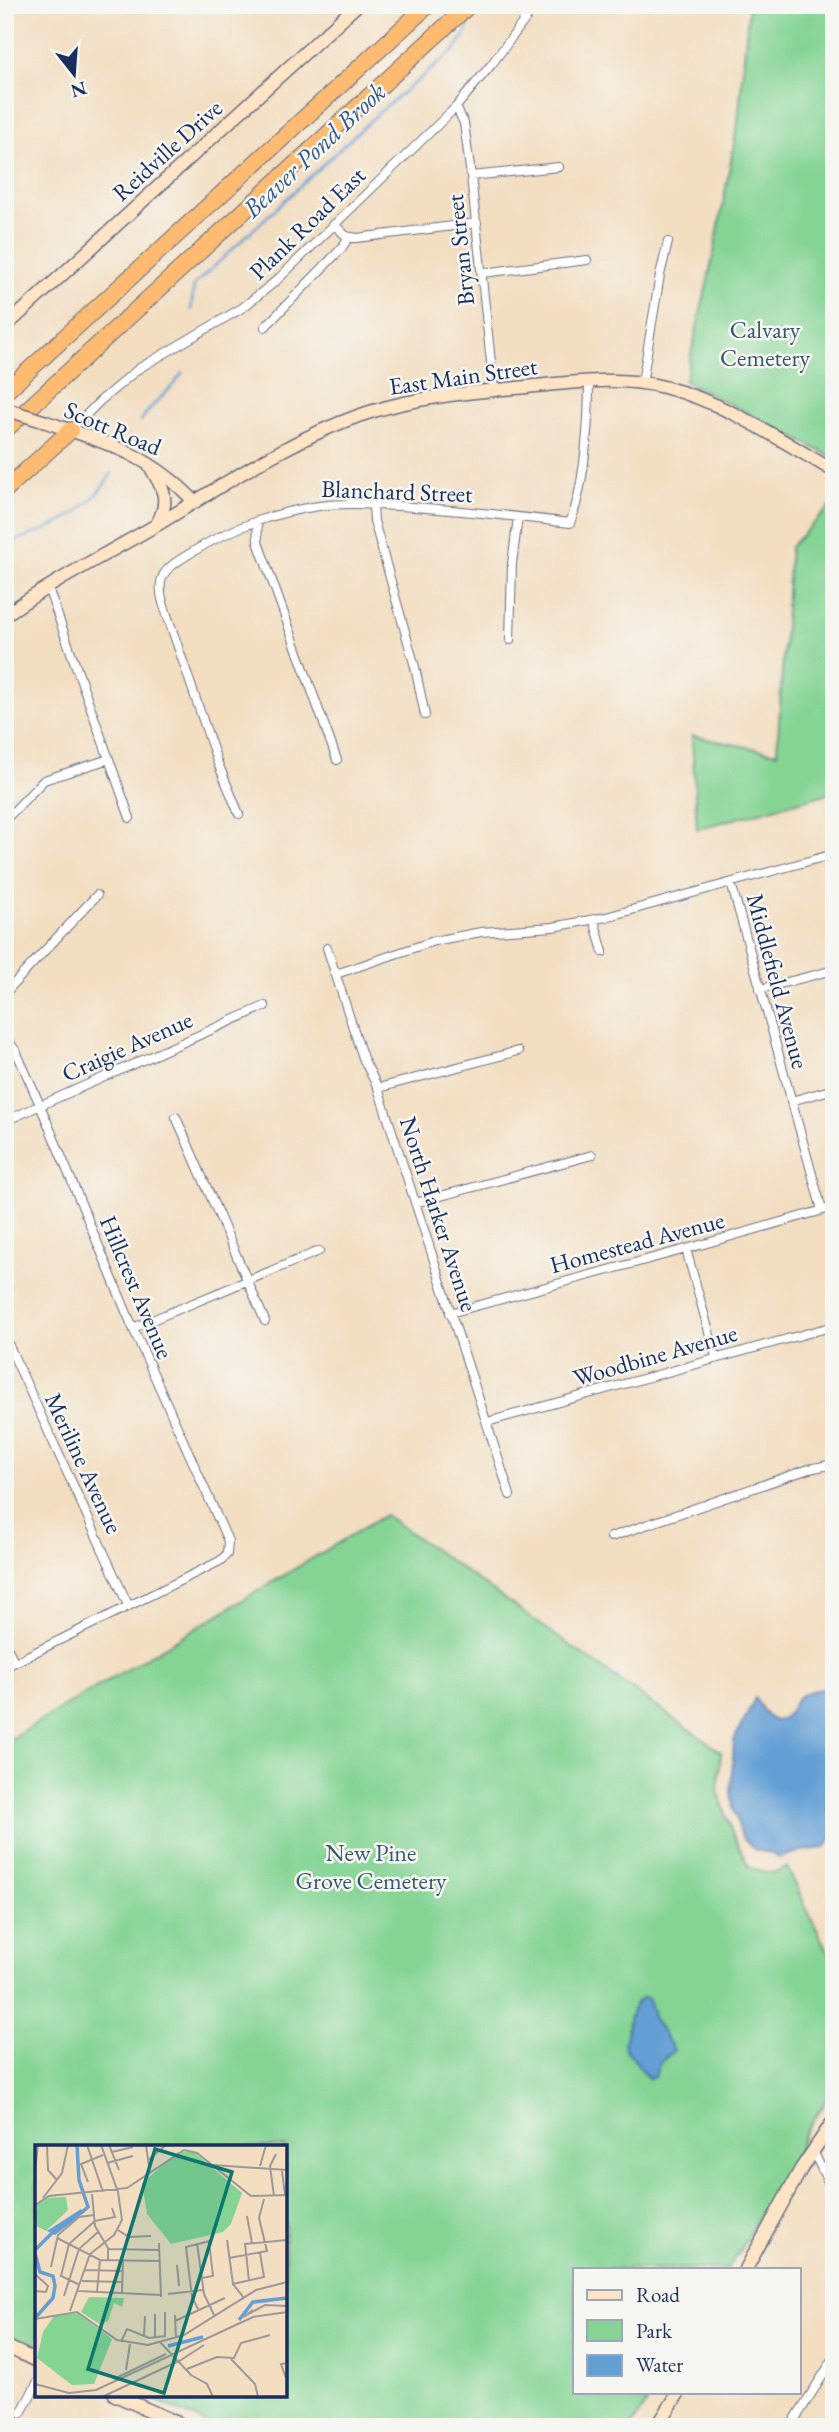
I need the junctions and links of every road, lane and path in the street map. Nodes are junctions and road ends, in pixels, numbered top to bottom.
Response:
1 (358, 5) edge
2 (428, 5) edge
3 (469, 5) edge
4 (536, 5) edge
5 (456, 107) junction
6 (559, 167) dead end
7 (471, 176) junction
8 (477, 223) junction
9 (334, 224) junction
10 (349, 237) junction
11 (668, 242) dead end
12 (587, 260) dead end
13 (483, 273) junction
14 (5, 327) edge
15 (265, 327) dead end
16 (589, 381) junction
17 (642, 383) junction
18 (494, 390) junction
19 (5, 392) edge
20 (5, 409) edge
21 (5, 430) edge
22 (71, 430) junction
23 (147, 461) junction
24 (834, 471) edge
25 (5, 490) edge
26 (195, 502) junction
27 (373, 505) junction
28 (518, 517) junction
29 (257, 522) junction
30 (157, 525) junction
31 (48, 588) junction
32 (5, 615) edge
33 (510, 640) dead end
34 (425, 715) dead end
35 (109, 759) junction
36 (337, 760) dead end
37 (239, 814) dead end
38 (130, 818) dead end
39 (5, 820) edge
40 (834, 854) edge
41 (731, 883) junction
42 (97, 895) dead end
43 (594, 920) junction
44 (327, 948) dead end
45 (603, 952) dead end
46 (834, 970) edge
47 (336, 974) junction
48 (760, 989) junction
49 (5, 993) edge
50 (265, 1006) dead end
51 (5, 1037) edge
52 (518, 1051) dead end
53 (378, 1088) junction
54 (834, 1089) edge
55 (791, 1101) junction
56 (40, 1105) junction
57 (176, 1117) dead end
58 (5, 1121) edge
59 (592, 1155) dead end
60 (415, 1203) junction
61 (834, 1207) edge
62 (822, 1210) junction
63 (687, 1249) junction
64 (319, 1251) dead end
65 (247, 1282) junction
66 (450, 1313) junction
67 (265, 1321) dead end
68 (834, 1326) edge
69 (133, 1328) junction
70 (5, 1337) edge
71 (716, 1357) junction
72 (487, 1422) junction
73 (834, 1464) edge
74 (510, 1494) dead end
75 (611, 1537) dead end
76 (128, 1605) junction
77 (5, 1643) edge
78 (14, 1661) junction
79 (5, 1667) edge
80 (834, 2120) edge
81 (813, 2151) junction
82 (834, 2194) edge
83 (747, 2268) edge
84 (5, 2346) edge
85 (834, 2358) edge
86 (35, 2360) edge
87 (35, 2387) edge
88 (677, 2394) edge
89 (120, 2397) edge
90 (21, 2413) dead end
91 (187, 2427) edge
92 (657, 2427) edge
93 (790, 2427) edge

1 - 14 main road, Reidville Drive
2 - 19 highway
3 - 21 highway
4 - 5 street, Plank Road East
5 - 7 street, Bryan Street
5 - 9 street, Plank Road East
6 - 7 street
7 - 8 street, Bryan Street
8 - 10 street
8 - 13 street, Bryan Street
9 - 10 street
9 - 22 street, Plank Road East
10 - 15 street
11 - 17 street
12 - 13 street
13 - 18 street, Bryan Street
16 - 17 main road, East Main Street
16 - 18 main road, East Main Street
16 - 28 street, Blanchard Street
17 - 24 main road, East Main Street
18 - 26 main road, East Main Street
20 - 22 main road, Scott Road, bridge
22 - 23 main road, Scott Road
22 - 25 highway
23 - 26 main road, Scott Road
23 - 30 main road
26 - 30 main road, East Main Street
27 - 28 street, Blanchard Street
27 - 29 street, Blanchard Street
27 - 34 street
28 - 33 street
29 - 36 street
29 - 37 street, Blanchard Street
30 - 31 main road, East Main Street
31 - 32 main road, East Main Street
31 - 35 street
35 - 38 street
35 - 39 street
40 - 41 street
41 - 43 street
41 - 48 street, Middlefield Avenue
42 - 49 street
43 - 45 street
43 - 47 street
44 - 47 street, North Harker Avenue
46 - 48 street
47 - 53 street, North Harker Avenue
48 - 55 street, Middlefield Avenue
50 - 56 street, Craigie Avenue
51 - 56 street, Hillcrest Avenue
52 - 53 street
53 - 60 street, North Harker Avenue
54 - 55 street
55 - 62 street, Middlefield Avenue
56 - 58 street, Craigie Avenue
56 - 69 street, Hillcrest Avenue
57 - 65 street
59 - 60 street
60 - 66 street, North Harker Avenue
61 - 62 street, Homestead Avenue
62 - 63 street, Homestead Avenue
63 - 66 street, Homestead Avenue
63 - 71 street
64 - 65 street
65 - 67 street
65 - 69 street
66 - 72 street, North Harker Avenue
68 - 71 street, Woodbine Avenue
69 - 76 street, Hillcrest Avenue
70 - 76 street, Meriline Avenue
71 - 72 street, Woodbine Avenue
72 - 74 street, North Harker Avenue
73 - 75 street
76 - 78 street
77 - 78 street
78 - 79 street
80 - 81 main road
81 - 82 street
81 - 83 main road
84 - 86 main road
85 - 93 street
87 - 90 street
88 - 92 main road
89 - 91 main road

